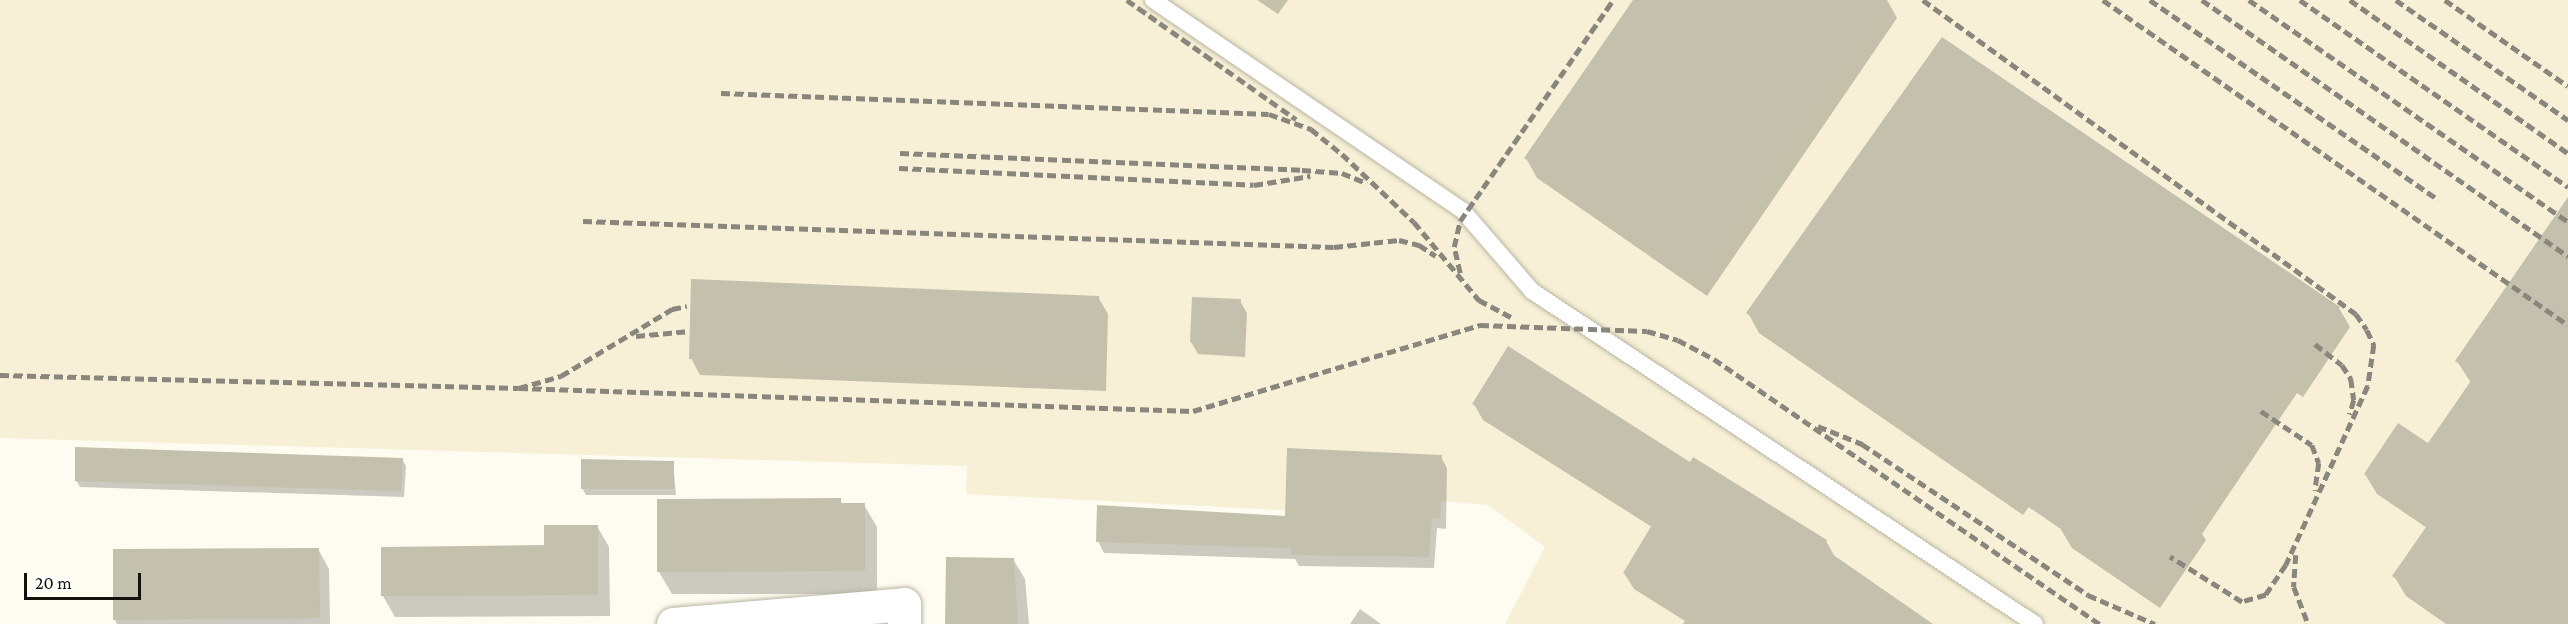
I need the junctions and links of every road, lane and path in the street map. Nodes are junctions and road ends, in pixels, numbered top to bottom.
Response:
1 (1153, 0) edge
2 (673, 624) edge
3 (904, 624) edge
4 (2036, 624) edge

1 - 4 lane
2 - 3 street

